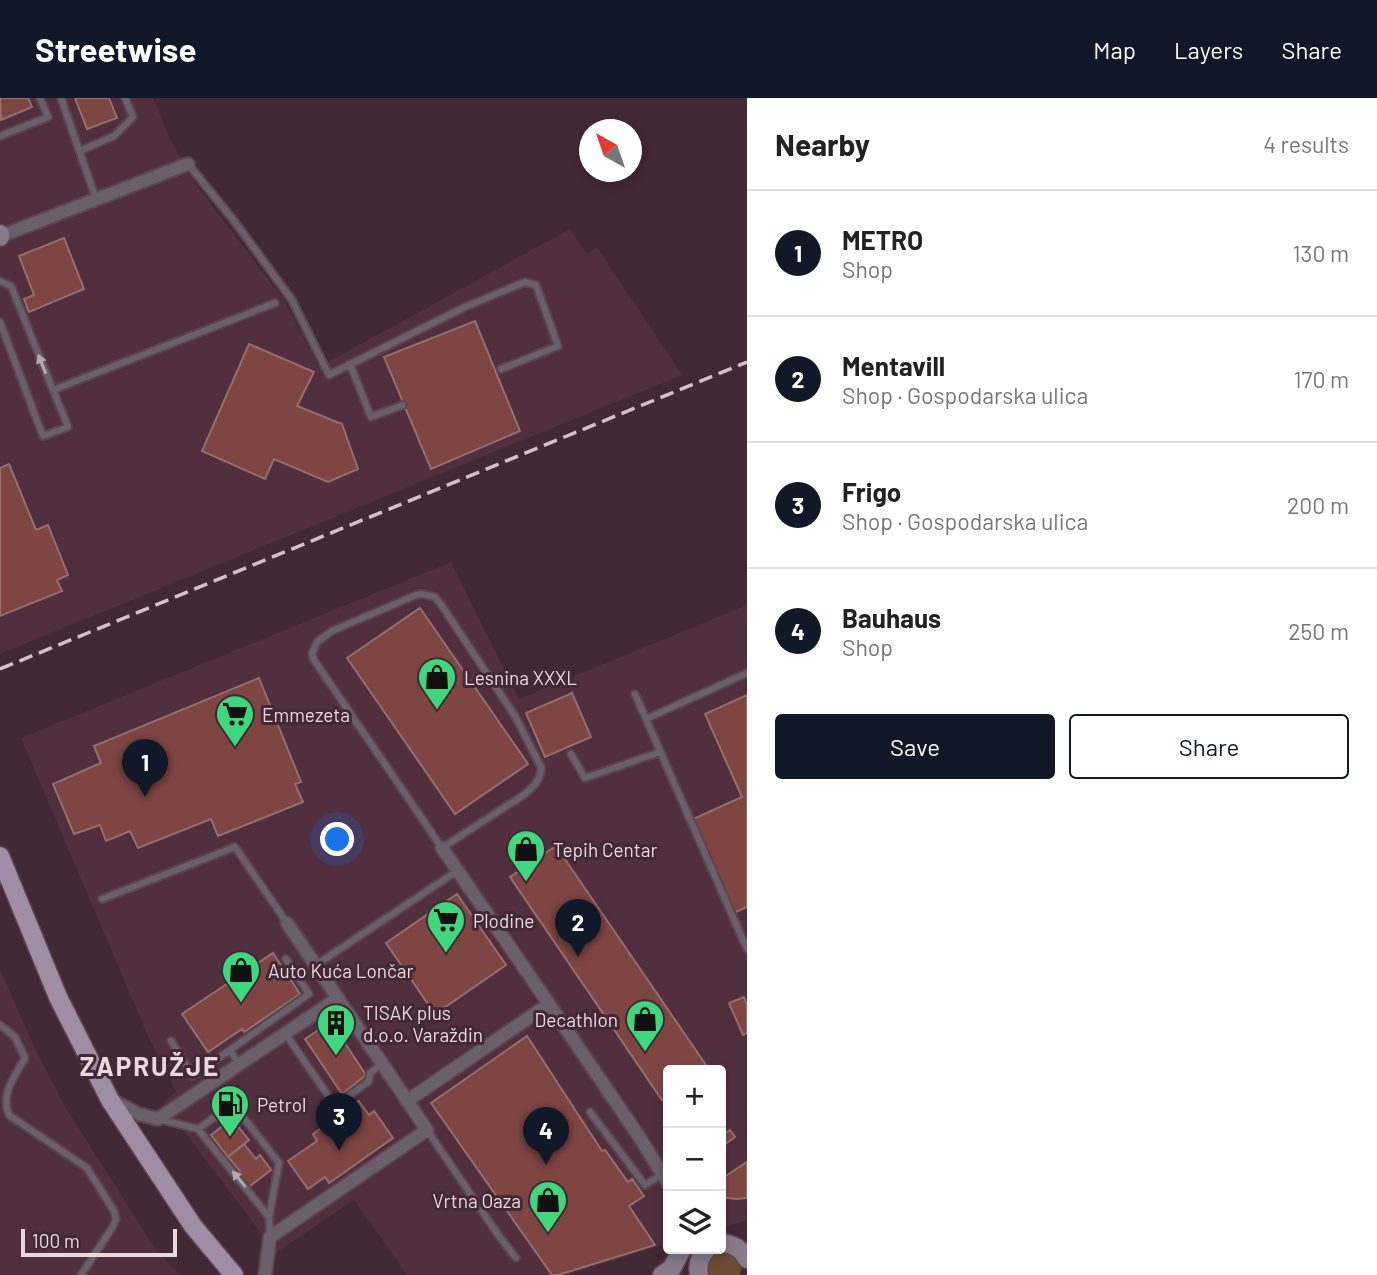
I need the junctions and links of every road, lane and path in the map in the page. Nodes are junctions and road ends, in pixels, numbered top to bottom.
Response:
1 (40, 98) edge
2 (61, 98) edge
3 (125, 98) edge
4 (0, 136) edge
5 (80, 151) junction
6 (188, 164) joint
7 (97, 199) junction
8 (0, 236) edge
9 (0, 281) edge
10 (275, 303) dead end
11 (0, 322) edge
12 (350, 364) junction
13 (500, 369) dead end
14 (53, 390) junction
15 (403, 405) dead end
16 (747, 673) edge
17 (635, 695) dead end
18 (646, 719) junction
19 (660, 752) junction
20 (571, 754) dead end
21 (442, 848) junction
22 (0, 856) edge
23 (458, 870) junction
24 (102, 899) dead end
25 (287, 923) joint
26 (747, 949) edge
27 (286, 959) dead end
28 (316, 965) junction
29 (338, 998) junction
30 (549, 1003) junction
31 (0, 1024) edge
32 (285, 1033) junction
33 (171, 1041) dead end
34 (230, 1050) junction
35 (239, 1064) junction
36 (382, 1064) junction
37 (110, 1100) junction
38 (407, 1101) junction
39 (590, 1112) dead end
40 (158, 1119) junction
41 (198, 1129) junction
42 (427, 1130) junction
43 (663, 1176) edge
44 (663, 1180) edge
45 (181, 1206) junction
46 (269, 1217) junction
47 (270, 1237) junction
48 (680, 1254) edge
49 (705, 1255) edge
50 (746, 1255) edge
51 (516, 1258) dead end
52 (81, 1275) edge
53 (234, 1275) edge
54 (247, 1275) edge
55 (265, 1275) edge
56 (663, 1275) edge
57 (680, 1275) edge

1 - 4 lane
2 - 5 lane
3 - 5 lane
5 - 7 lane
6 - 7 street
6 - 12 lane
7 - 8 street
14 -> 9 lane
10 - 14 lane
11 - 14 lane
12 - 13 lane
12 - 15 lane
16 - 18 lane
17 - 18 lane
18 - 19 lane
19 - 20 lane
19 - 26 lane
21 - 21 lane
21 - 23 street
22 - 37 main road
23 - 28 lane
23 - 30 street
24 - 25 lane
25 - 28 street
27 - 34 lane
28 - 29 street
29 - 32 street
29 - 36 street
30 - 38 street
30 - 43 street
31 - 52 lane
32 - 35 street
32 - 36 lane
33 - 34 lane
34 - 35 lane
35 - 40 street
36 - 38 street
37 - 40 street
37 - 45 main road
38 - 42 street
39 - 44 lane
40 - 41 lane
46 -> 41 lane
41 - 46 lane
42 - 47 street
42 - 51 lane
45 - 53 main road
45 - 54 main road
46 - 47 lane
47 - 55 street
48 - 56 main road
49 - 50 main road
49 - 57 main road

